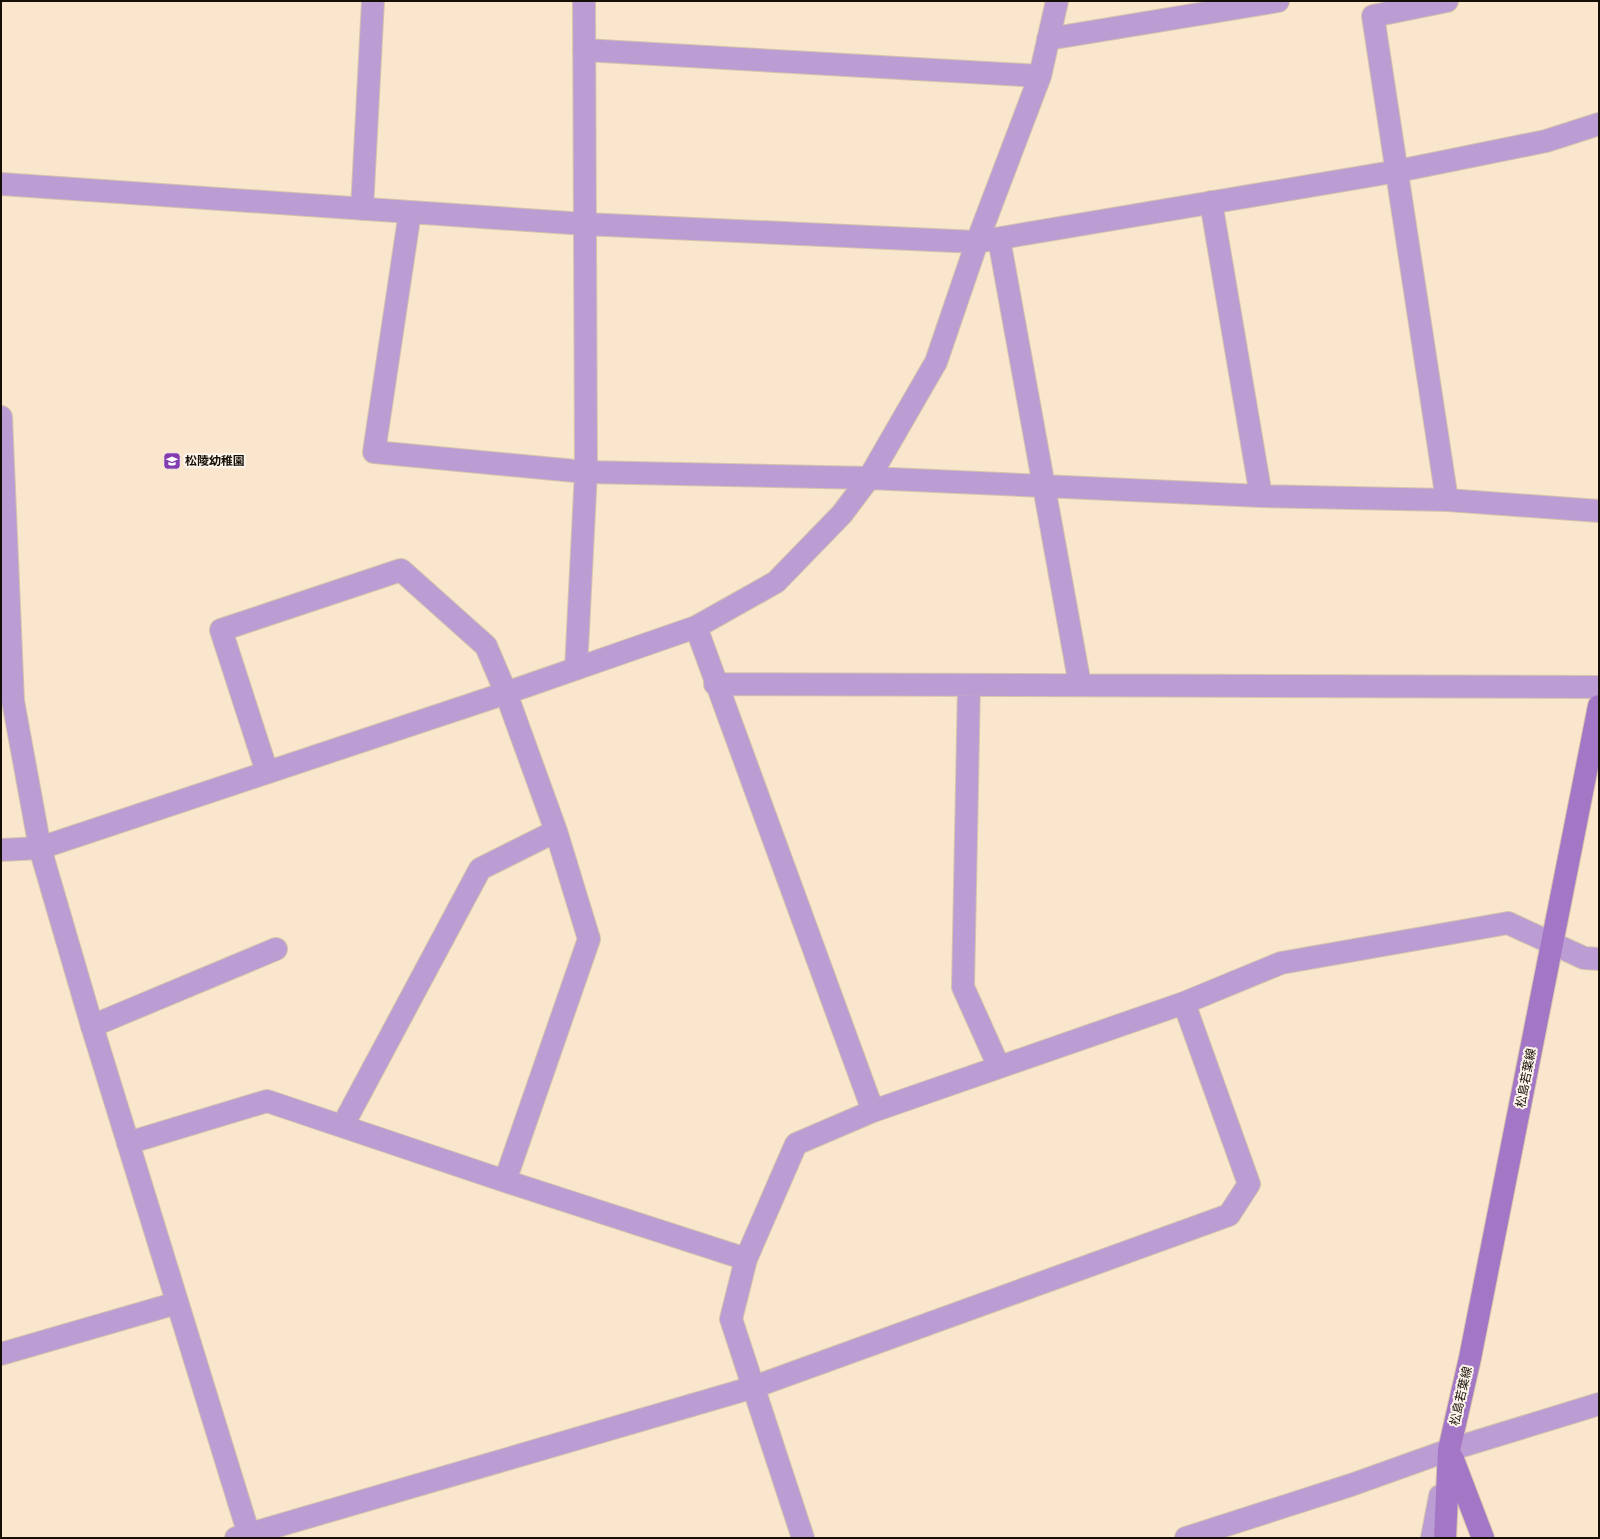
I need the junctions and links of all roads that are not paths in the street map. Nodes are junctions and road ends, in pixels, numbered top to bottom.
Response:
1 (373, 1) edge
2 (584, 1) edge
3 (1058, 1) edge
4 (1278, 1) edge
5 (1447, 1) edge
6 (1369, 8) edge
7 (1048, 39) junction
8 (584, 50) junction
9 (1040, 76) junction
10 (1599, 124) edge
11 (1398, 172) junction
12 (1, 184) edge
13 (1211, 202) junction
14 (362, 209) junction
15 (410, 212) junction
16 (586, 224) junction
17 (999, 239) junction
18 (977, 242) junction
19 (1, 417) edge
20 (586, 472) junction
21 (869, 478) junction
22 (1044, 486) junction
23 (1262, 496) junction
24 (1447, 500) junction
25 (1599, 511) edge
26 (696, 627) junction
27 (576, 668) junction
28 (716, 684) junction
29 (1080, 685) junction
30 (969, 686) junction
31 (1599, 687) edge
32 (506, 693) junction
33 (1599, 706) edge
34 (267, 772) junction
35 (556, 831) junction
36 (40, 848) junction
37 (1, 850) edge
38 (1553, 944) junction
39 (276, 949) dead end
40 (1599, 959) edge
41 (1184, 1003) junction
42 (92, 1026) junction
43 (999, 1067) junction
44 (873, 1111) junction
45 (342, 1125) junction
46 (128, 1143) junction
47 (505, 1181) junction
48 (746, 1259) junction
49 (178, 1302) junction
50 (1, 1354) edge
51 (754, 1387) junction
52 (1599, 1404) edge
53 (1449, 1450) junction
54 (245, 1537) edge
55 (803, 1538) edge
56 (1186, 1538) edge
57 (1432, 1538) edge
58 (1445, 1538) edge
59 (1484, 1538) edge

1 - 14 street
2 - 8 street
3 - 7 street
4 - 7 street
5 - 6 street
6 - 11 street
7 - 9 street
8 - 9 street
8 - 16 street
9 - 18 street
10 - 11 street
11 - 13 street
11 - 24 street
12 - 14 street
13 - 17 street
13 - 23 street
14 - 15 street
15 - 16 street
15 - 20 street
16 - 18 street
16 - 20 street
17 - 18 street
17 - 22 street
18 - 21 street
19 - 36 street
20 - 21 street
20 - 27 street
21 - 22 street
21 - 26 street
22 - 23 street
22 - 29 street
23 - 24 street
24 - 25 street
26 - 27 street
26 - 28 street
27 - 32 street
28 - 30 street
28 - 44 street
29 - 30 street
29 - 31 street
30 - 43 street
32 - 34 street
32 - 34 street
32 - 35 street
33 - 38 main road, 松島若葉線
34 - 36 street
35 - 45 street
35 - 47 street
36 - 37 street
36 - 42 street
38 - 40 street
38 - 41 street
38 - 53 main road, 松島若葉線
39 - 42 street
41 - 43 street
41 - 51 street
42 - 46 street
43 - 44 street
44 - 48 street
45 - 46 street
45 - 47 street
46 - 49 street
47 - 48 street
48 - 51 street
49 - 50 street
49 - 54 street
51 - 54 street
51 - 55 street
52 - 53 street
53 - 56 street
53 - 57 street
53 - 58 main road, 松島若葉線
53 - 59 main road

